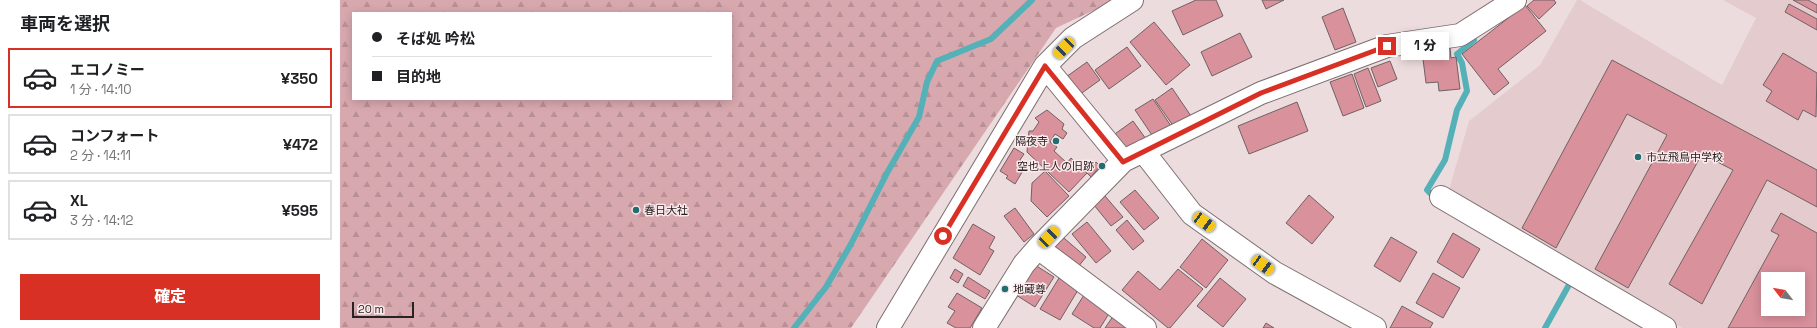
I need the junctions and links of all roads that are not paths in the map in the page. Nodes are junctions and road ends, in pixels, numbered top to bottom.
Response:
1 (1132, 0) edge
2 (1515, 0) edge
3 (1045, 66) junction
4 (1144, 151) junction
5 (1123, 162) junction
6 (1441, 197) dead end
7 (1038, 248) junction
8 (992, 325) edge
9 (888, 328) edge
10 (1145, 328) edge
11 (1375, 328) edge
12 (1665, 328) edge

1 - 3 street
2 - 4 street
3 - 5 street
3 - 9 street
4 - 5 street
4 - 11 street
5 - 7 street
6 - 12 street
7 - 8 street
7 - 10 street

